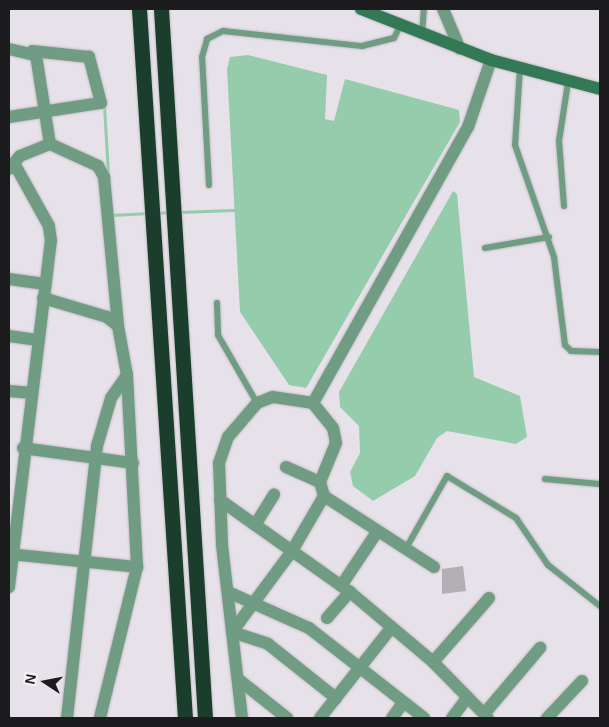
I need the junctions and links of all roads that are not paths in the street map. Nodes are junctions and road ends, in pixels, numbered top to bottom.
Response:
1 (139, 9) edge
2 (161, 9) edge
3 (361, 9) edge
4 (424, 9) edge
5 (443, 9) edge
6 (400, 26) junction
7 (422, 36) junction
8 (460, 49) junction
9 (9, 50) edge
10 (32, 51) junction
11 (491, 60) junction
12 (520, 68) junction
13 (568, 82) junction
14 (600, 89) edge
15 (46, 110) junction
16 (9, 117) edge
17 (50, 144) junction
18 (12, 167) edge
19 (209, 185) dead end
20 (564, 206) dead end
21 (549, 238) junction
22 (485, 248) dead end
23 (9, 279) edge
24 (45, 284) junction
25 (43, 298) junction
26 (217, 303) dead end
27 (118, 326) junction
28 (9, 336) edge
29 (37, 340) junction
30 (600, 352) edge
31 (127, 375) junction
32 (9, 391) edge
33 (30, 394) junction
34 (257, 403) junction
35 (313, 403) junction
36 (23, 454) junction
37 (96, 458) junction
38 (9, 460) edge
39 (133, 462) junction
40 (286, 467) dead end
41 (545, 479) dead end
42 (320, 482) junction
43 (600, 484) edge
44 (274, 494) dead end
45 (324, 496) junction
46 (220, 500) junction
47 (255, 525) junction
48 (377, 532) junction
49 (406, 550) junction
50 (292, 551) junction
51 (10, 554) edge
52 (84, 562) junction
53 (137, 567) junction
54 (434, 567) dead end
55 (9, 587) edge
56 (346, 589) junction
57 (228, 592) junction
58 (489, 598) dead end
59 (253, 603) junction
60 (600, 606) edge
61 (327, 618) dead end
62 (390, 628) junction
63 (232, 632) junction
64 (540, 648) dead end
65 (433, 662) junction
66 (360, 668) junction
67 (238, 679) junction
68 (582, 681) dead end
69 (468, 696) junction
70 (336, 698) junction
71 (404, 703) junction
72 (486, 716) edge
73 (67, 718) edge
74 (100, 718) edge
75 (185, 718) edge
76 (205, 718) edge
77 (242, 718) edge
78 (287, 718) edge
79 (320, 718) edge
80 (392, 718) edge
81 (424, 718) edge
82 (452, 718) edge
83 (546, 718) edge

1 - 75 highway
2 - 76 highway
3 - 6 street
4 - 7 lane
5 - 8 street
6 - 7 street
6 - 19 lane
7 - 8 street
8 - 11 street
9 - 10 street
10 - 15 street
10 - 15 street
11 - 12 street
11 - 35 street
12 - 13 street
12 - 21 lane
13 - 14 street
13 - 20 lane
15 - 16 street
15 - 17 street
17 - 18 street
17 - 27 street
18 - 24 street
21 - 22 lane
21 - 30 lane
23 - 24 street
24 - 25 street
25 - 27 street
25 - 29 street
26 - 34 lane
27 - 31 street
28 - 29 street
29 - 33 street
31 - 37 street
31 - 39 street
32 - 33 street
33 - 36 street
34 - 35 street
34 - 46 street
35 - 42 street
36 - 37 street
36 - 38 street
36 - 51 street
37 - 39 street
37 - 52 street
39 - 53 street
40 - 42 street
41 - 43 lane
42 - 45 street
44 - 47 street
45 - 48 street
45 - 50 street
46 - 47 street
46 - 57 street
47 - 50 street
48 - 49 street
48 - 56 street
49 - 54 street
49 - 60 lane
50 - 56 street
50 - 59 street
51 - 52 street
51 - 55 street
52 - 53 street
52 - 73 street
53 - 74 street
56 - 61 street
56 - 62 street
57 - 59 street
57 - 63 street
58 - 65 street
59 - 63 street
59 - 66 street
62 - 65 street
62 - 66 street
63 - 67 street
63 - 70 street
64 - 72 street
65 - 69 street
66 - 70 street
66 - 71 street
67 - 77 street
67 - 78 street
68 - 83 street
69 - 72 street
69 - 82 street
70 - 79 street
71 - 80 street
71 - 81 street

